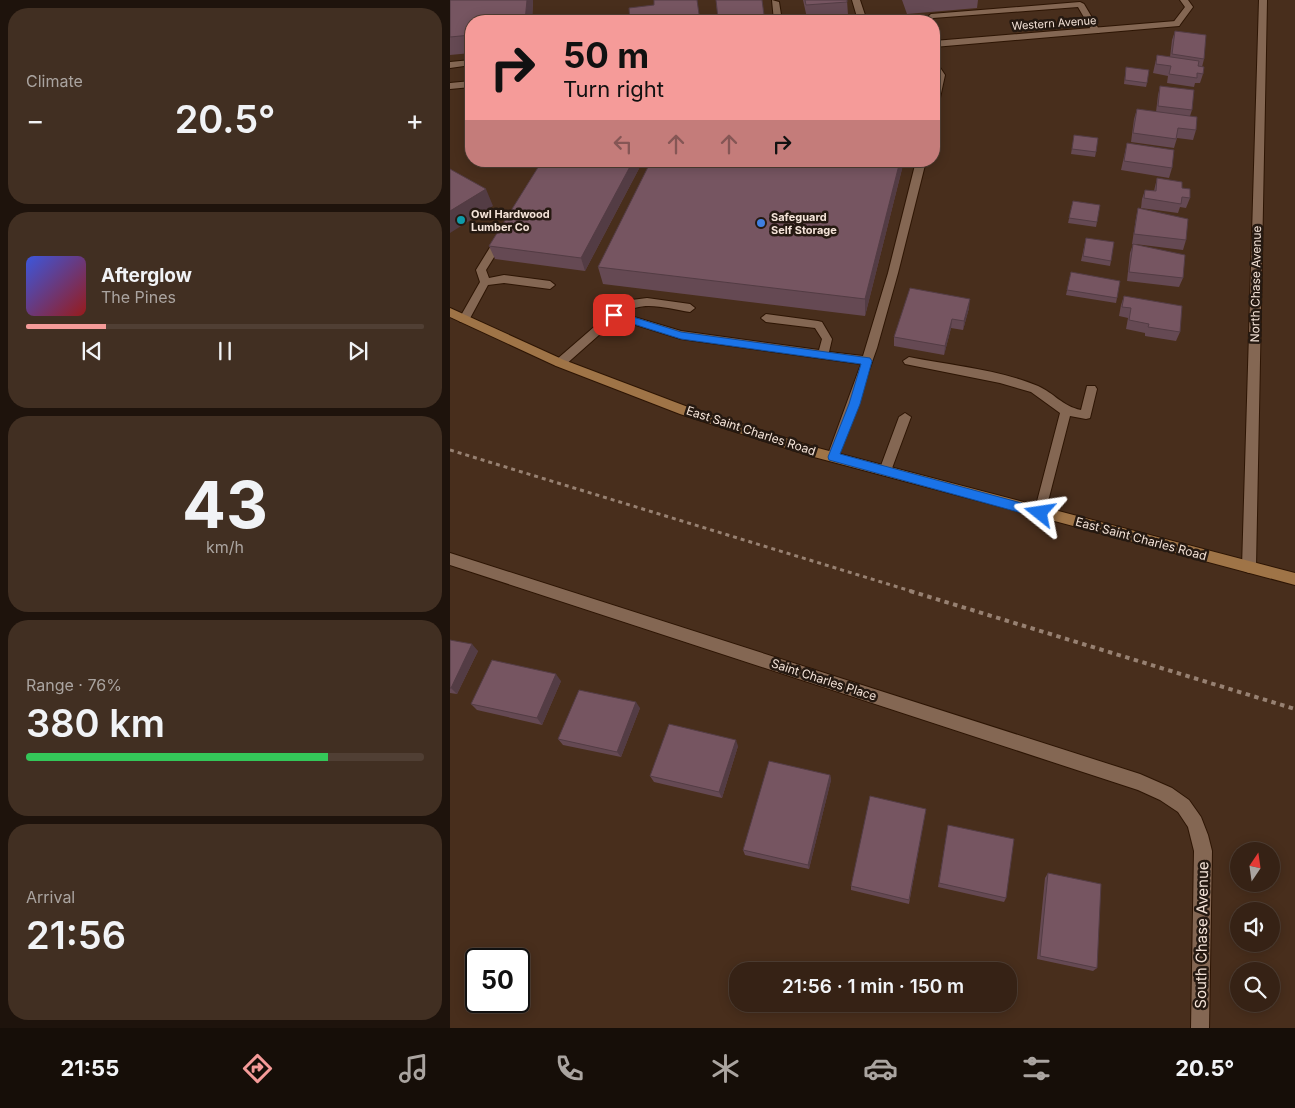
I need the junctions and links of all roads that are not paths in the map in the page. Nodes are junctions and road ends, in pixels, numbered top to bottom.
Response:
1 (856, 0) edge
2 (1002, 0) edge
3 (1184, 0) edge
4 (1263, 0) edge
5 (775, 2) dead end
6 (1079, 2) edge
7 (1008, 10) junction
8 (777, 15) edge
9 (862, 15) edge
10 (940, 15) edge
11 (1176, 24) joint
12 (1096, 31) junction
13 (940, 43) edge
14 (465, 64) edge
15 (450, 65) edge
16 (465, 85) edge
17 (450, 86) edge
18 (920, 167) edge
19 (507, 228) edge
20 (485, 282) junction
21 (550, 285) dead end
22 (690, 308) dead end
23 (450, 312) edge
24 (614, 315) junction
25 (766, 318) dead end
26 (464, 319) junction
27 (823, 355) junction
28 (867, 361) junction
29 (910, 361) dead end
30 (560, 362) junction
31 (1091, 389) dead end
32 (1066, 411) junction
33 (905, 417) dead end
34 (833, 457) junction
35 (885, 472) junction
36 (1040, 513) junction
37 (450, 559) edge
38 (1249, 567) junction
39 (1295, 579) edge
40 (1192, 814) joint
41 (1200, 1028) edge

1 - 9 lane
2 - 7 lane
3 - 11 lane
4 - 38 street, North Chase Avenue
5 - 8 lane
6 - 7 lane
6 - 12 lane
7 - 10 lane
11 - 12 street, Western Avenue
12 - 13 street, Western Avenue
14 - 15 lane
16 - 17 street
18 - 28 lane
19 - 20 lane
20 - 21 lane
20 - 26 lane
22 - 24 lane
23 - 26 main road, East Saint Charles Road
24 - 27 lane
24 - 30 lane
25 - 27 lane
26 - 30 main road, East Saint Charles Road
27 - 28 lane
28 - 34 lane
29 - 32 lane
30 - 34 main road, East Saint Charles Road
31 - 32 lane
32 - 36 lane
33 - 35 lane
34 - 35 main road, East Saint Charles Road
35 - 36 main road, East Saint Charles Road
36 - 38 main road, East Saint Charles Road
37 - 40 street, Saint Charles Place
38 - 39 main road, East Saint Charles Road
40 - 41 street, South Chase Avenue

